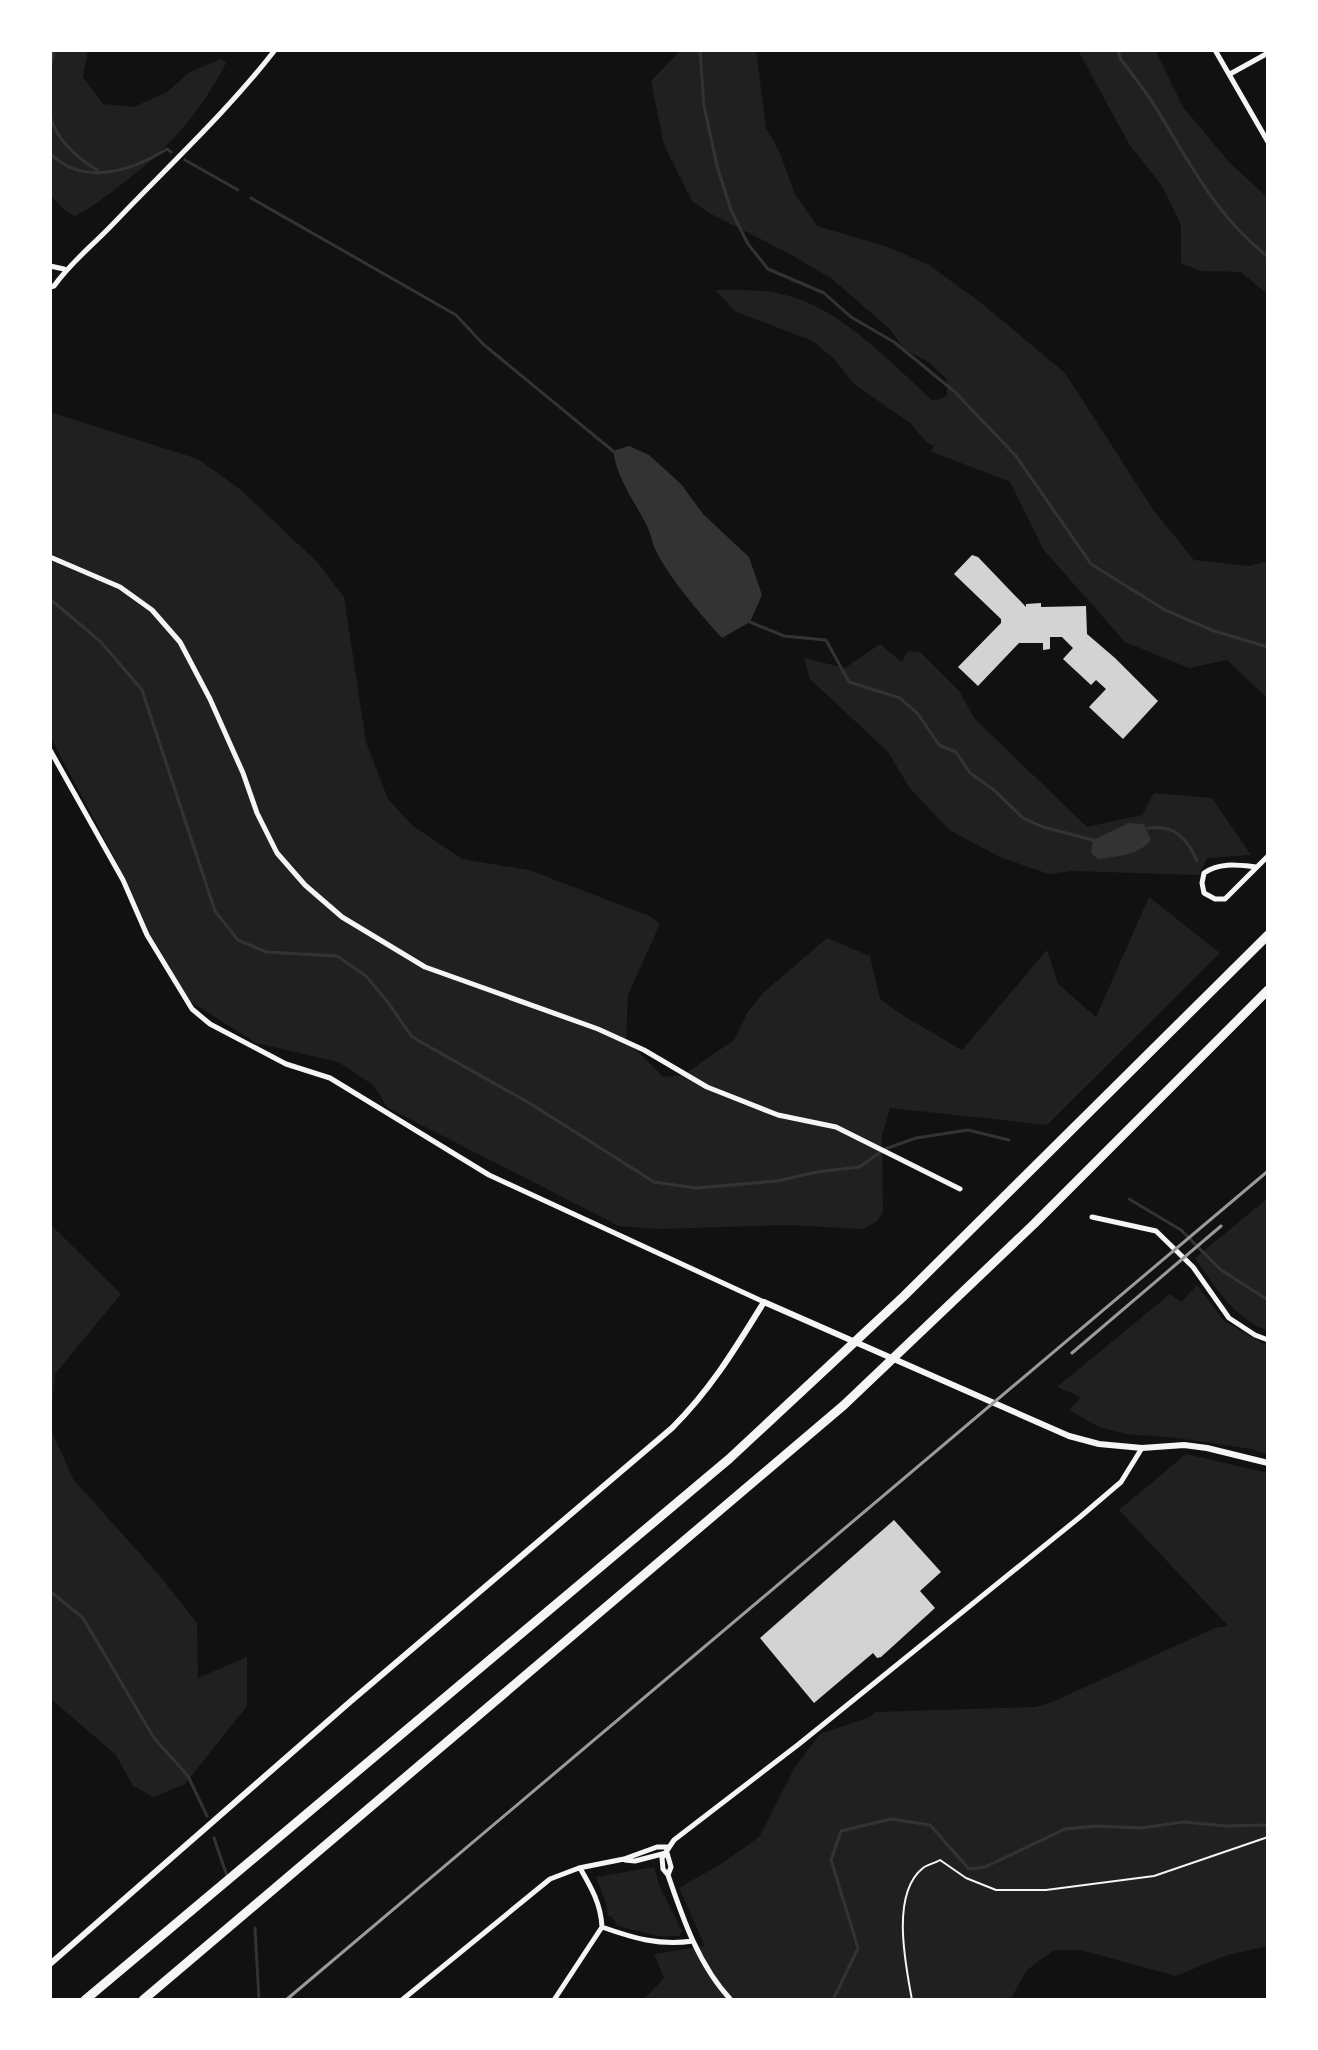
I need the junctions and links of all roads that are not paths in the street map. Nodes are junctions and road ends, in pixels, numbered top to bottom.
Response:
1 (275, 50) edge
2 (1215, 50) edge
3 (1268, 53) edge
4 (1230, 74) junction
5 (1268, 142) edge
6 (50, 266) edge
7 (64, 269) junction
8 (50, 287) edge
9 (50, 557) edge
10 (50, 750) edge
11 (1268, 856) edge
12 (1256, 867) junction
13 (1268, 926) edge
14 (1268, 935) edge
15 (1268, 990) edge
16 (1199, 1005) junction
17 (960, 1189) dead end
18 (1092, 1217) dead end
19 (764, 1302) junction
20 (1268, 1340) edge
21 (1142, 1448) junction
22 (1268, 1463) edge
23 (668, 1850) junction
24 (579, 1868) junction
25 (602, 1927) junction
26 (693, 1941) junction
27 (50, 1964) edge
28 (85, 2000) edge
29 (143, 2000) edge
30 (402, 2000) edge
31 (554, 2000) edge
32 (731, 2000) edge

1 - 7 street
2 - 4 street
3 - 4 street
4 - 5 street
6 - 7 street
7 - 8 street
9 - 17 street
10 - 19 street
11 - 12 street
12 - 12 street
13 - 16 highway
14 - 16 highway
15 - 29 highway
16 - 28 highway
18 - 20 street
19 - 21 street
19 - 27 street
21 - 22 street
21 - 23 street
23 - 24 street
23 - 26 street
24 - 25 street
24 - 30 street
25 - 26 street
25 - 31 street
26 - 32 street

